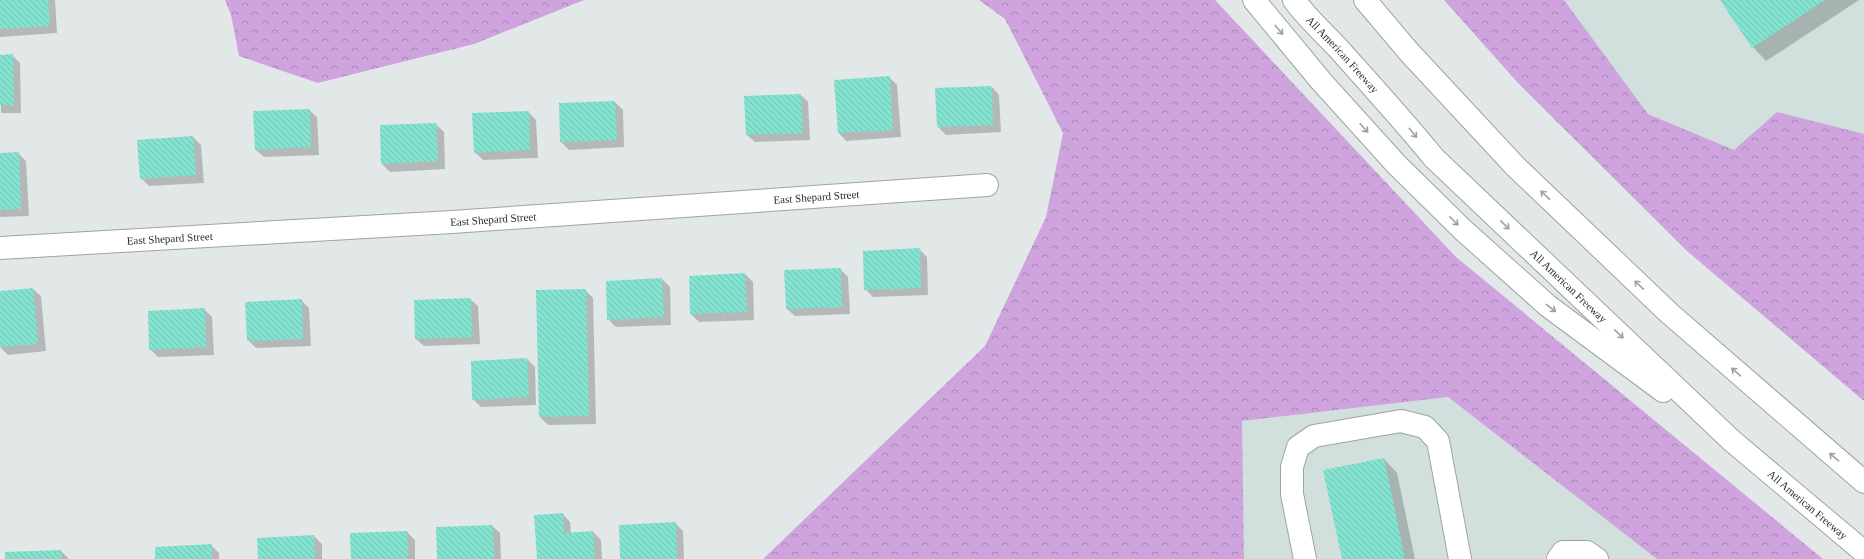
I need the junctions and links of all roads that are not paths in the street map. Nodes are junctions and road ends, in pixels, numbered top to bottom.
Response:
1 (1254, 0) edge
2 (1294, 0) edge
3 (1365, 0) edge
4 (987, 185) dead end
5 (0, 248) edge
6 (1731, 440) junction
7 (1864, 482) edge
8 (1864, 552) edge
9 (1305, 559) edge
10 (1460, 559) edge
11 (1558, 559) edge
12 (1596, 559) edge

1 -> 6 main road
2 -> 6 main road, All American Freeway
7 -> 3 main road
4 - 5 main road, East Shepard Street
6 - 8 main road, All American Freeway
9 - 10 main road
11 - 12 main road

